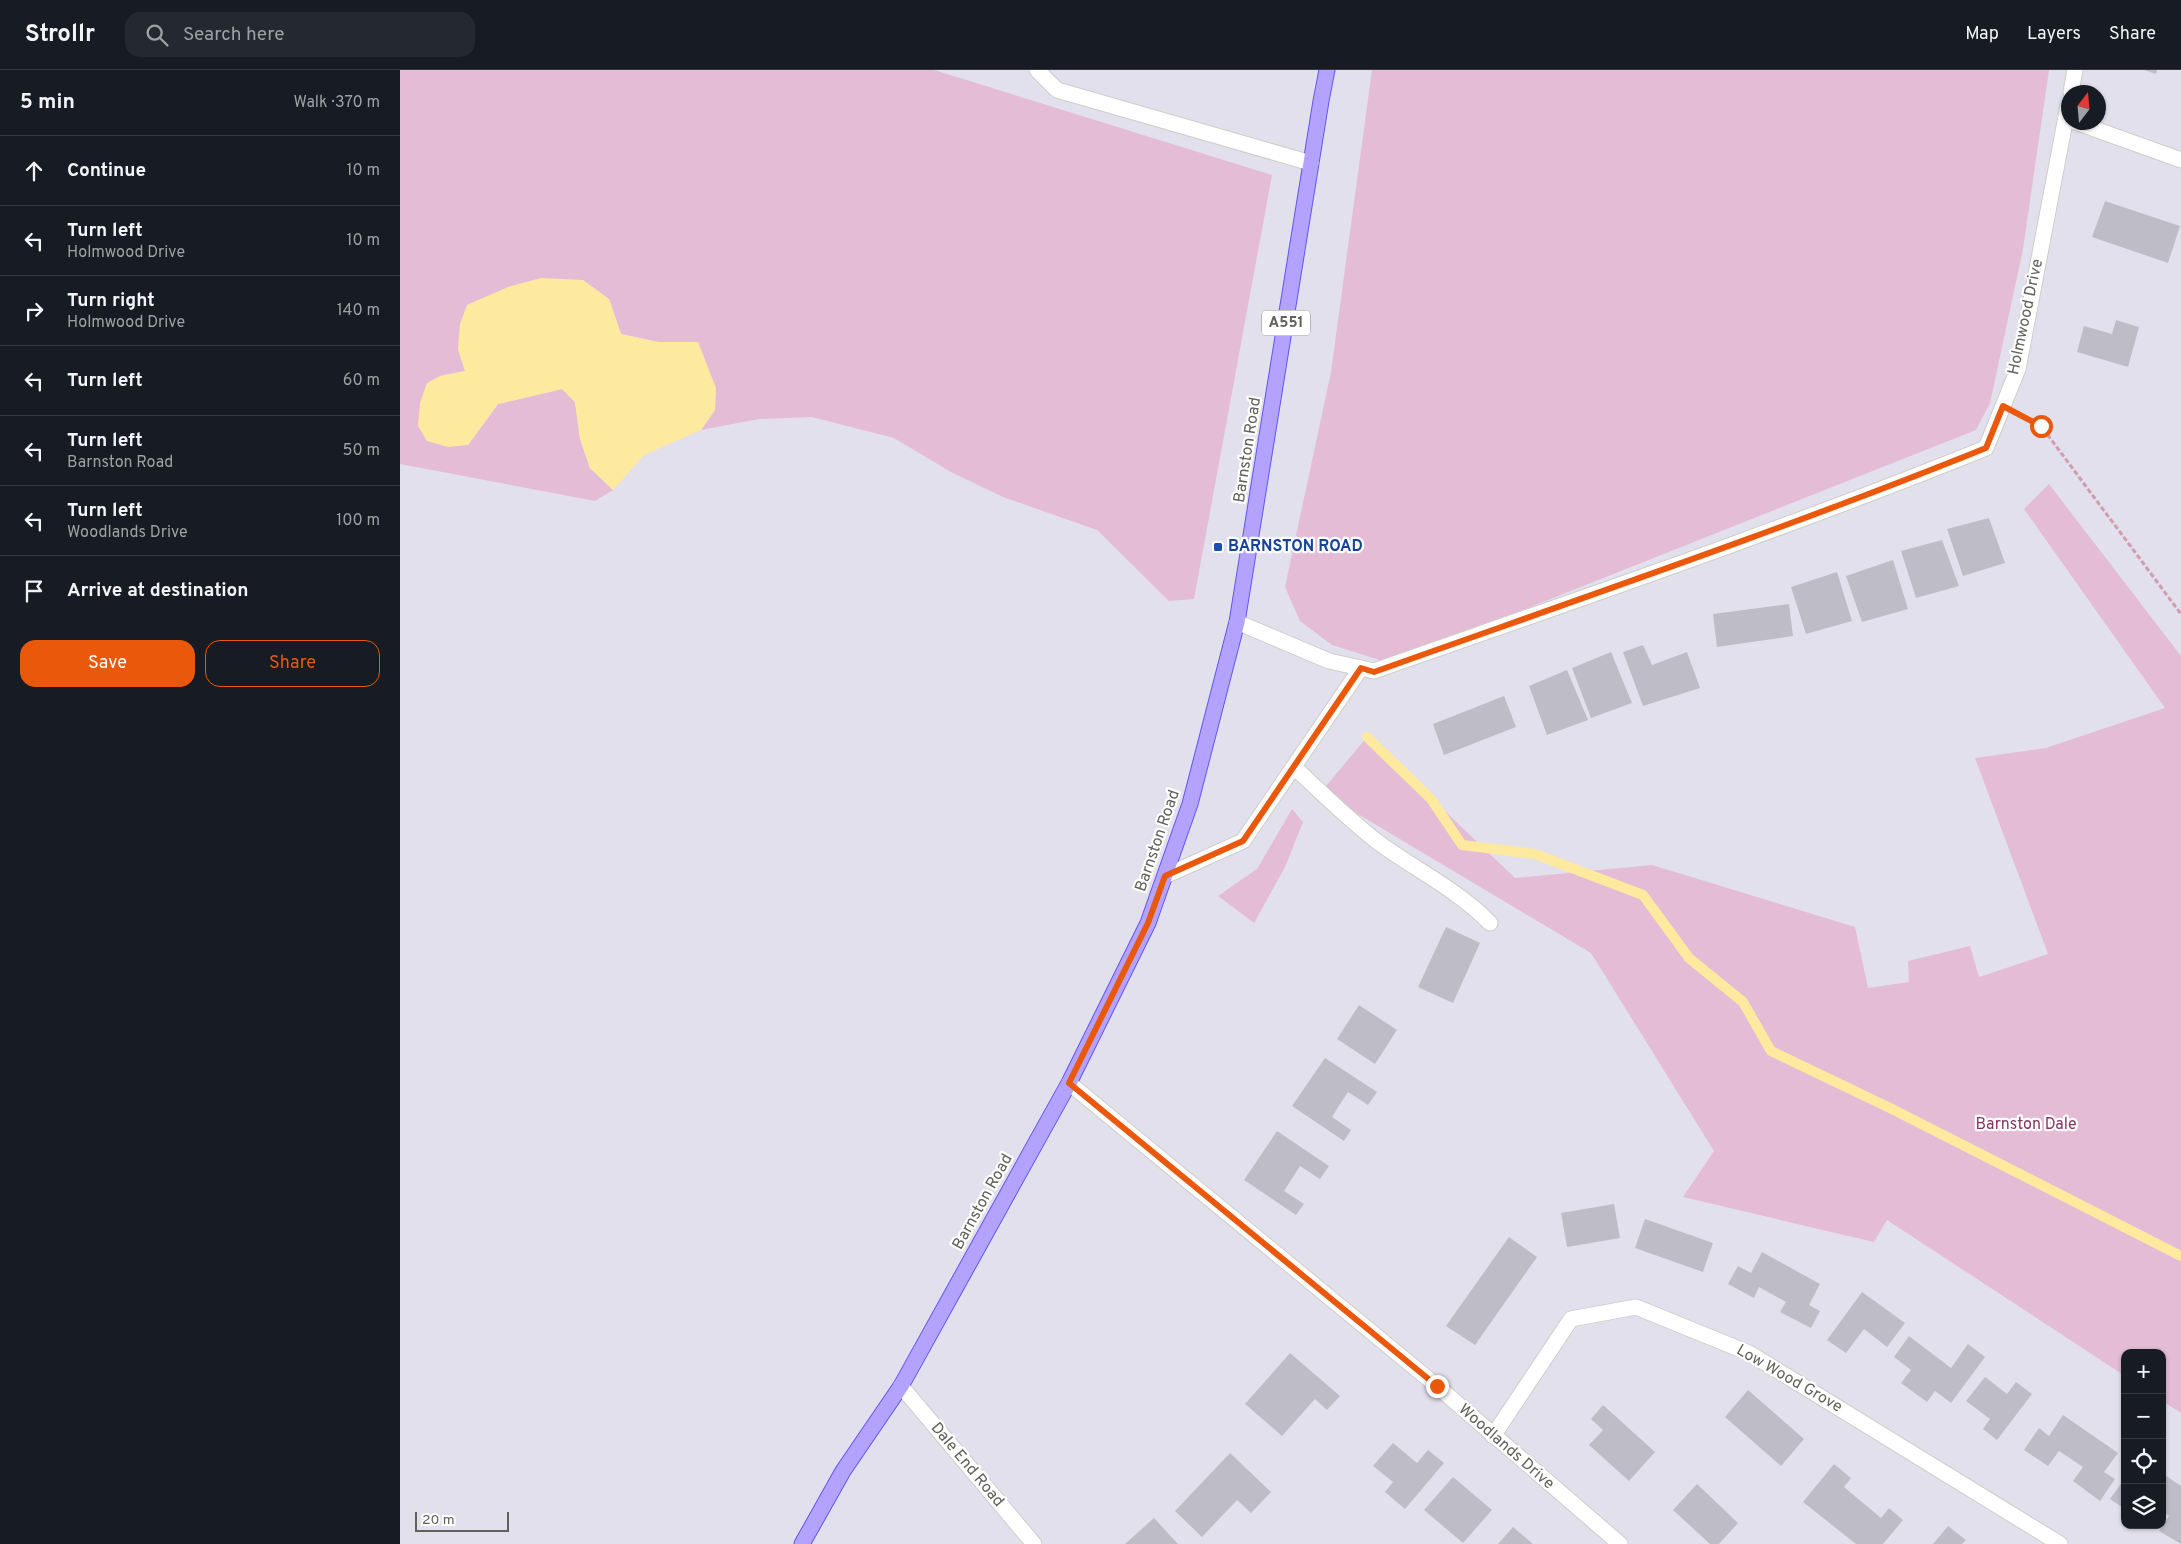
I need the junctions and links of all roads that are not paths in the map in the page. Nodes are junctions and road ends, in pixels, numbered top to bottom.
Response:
1 (1037, 70) edge
2 (1327, 70) edge
3 (2075, 70) edge
4 (2072, 85) edge
5 (2067, 130) edge
6 (2104, 130) edge
7 (2181, 160) edge
8 (1311, 163) junction
9 (1237, 622) junction
10 (1361, 668) junction
11 (1294, 767) junction
12 (1165, 876) junction
13 (1490, 923) dead end
14 (1069, 1083) junction
15 (901, 1386) junction
16 (1493, 1436) junction
17 (802, 1544) edge
18 (1034, 1544) edge
19 (1620, 1544) edge
20 (2060, 1544) edge

1 - 8 street
2 - 8 main road, Barnston Road / A551
3 - 4 street
5 - 10 street, Holmwood Drive
6 - 7 street
8 - 9 main road, Barnston Road / A551
9 - 10 street, Holmwood Drive
9 - 12 main road, Barnston Road / A551
10 - 11 street
11 - 12 street
11 - 13 street
12 - 14 main road, Barnston Road / A551
14 - 15 main road, Barnston Road / A551
14 - 16 street, Woodlands Drive
15 - 17 main road, Barnston Road / A551
15 - 18 street, Dale End Road
16 - 19 street, Woodlands Drive
16 - 20 street, Low Wood Grove

